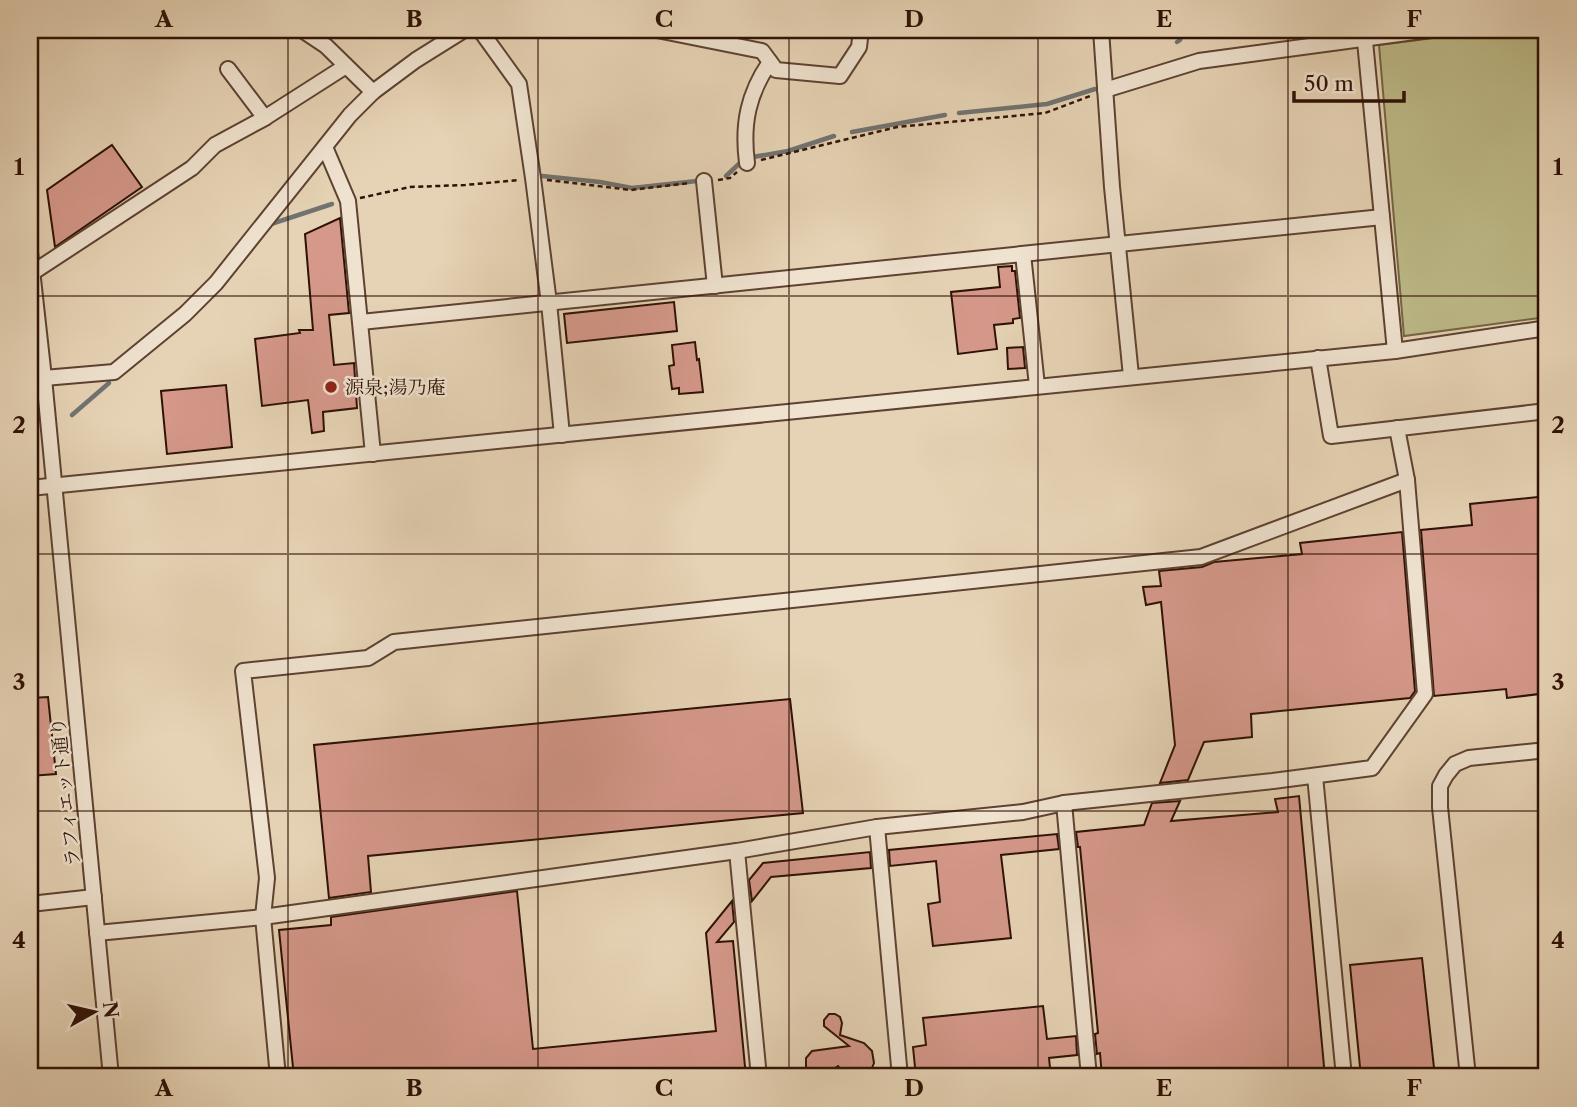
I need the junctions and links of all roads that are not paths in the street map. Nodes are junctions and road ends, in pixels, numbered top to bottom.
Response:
1 (302, 30) edge
2 (464, 30) edge
3 (480, 30) edge
4 (657, 30) edge
5 (861, 30) edge
6 (1101, 30) edge
7 (1429, 30) edge
8 (1365, 34) edge
9 (770, 62) junction
10 (346, 66) junction
11 (228, 69) dead end
12 (1105, 90) junction
13 (373, 92) junction
14 (265, 118) junction
15 (325, 147) junction
16 (747, 163) road end
17 (704, 181) road end
18 (1382, 218) junction
19 (1118, 244) junction
20 (30, 252) edge
21 (1023, 254) junction
22 (32, 273) junction
23 (715, 286) junction
24 (549, 303) junction
25 (361, 321) junction
26 (1547, 328) edge
27 (1395, 351) junction
28 (1318, 358) junction
29 (1131, 376) junction
30 (44, 378) junction
31 (1037, 386) junction
32 (1547, 411) edge
33 (1397, 428) junction
34 (562, 435) junction
35 (373, 454) junction
36 (1407, 480) junction
37 (54, 486) junction
38 (30, 488) edge
39 (1547, 750) edge
40 (1315, 776) junction
41 (1064, 803) junction
42 (877, 827) junction
43 (737, 850) junction
44 (94, 897) junction
45 (30, 904) edge
46 (263, 917) junction
47 (97, 933) junction
48 (111, 1077) edge
49 (278, 1077) edge
50 (759, 1077) edge
51 (900, 1077) edge
52 (1089, 1077) edge
53 (1344, 1077) edge
54 (1468, 1077) edge

1 - 10 street
2 - 13 street
3 - 24 street
4 - 9 street
5 - 9 street
6 - 12 street
7 - 8 street
8 - 12 street
8 - 18 street
9 - 16 street
10 - 13 street
10 - 14 street
11 - 14 street
12 - 19 street
13 - 15 street
14 - 22 street
15 - 25 street
15 - 30 street
17 - 23 street
18 - 19 street
18 - 27 street
19 - 21 street
19 - 29 street
20 - 22 street, ラフィエット通り
21 - 23 street
21 - 31 street
22 - 30 street, ラフィエット通り
23 - 24 street
24 - 25 street
24 - 34 street
25 - 35 street
26 - 27 street
27 - 28 street
28 - 29 street
28 - 33 street
29 - 31 street
30 - 37 street, ラフィエット通り
31 - 34 street
32 - 33 street
33 - 36 street
34 - 35 street
35 - 37 street
36 - 40 street
36 - 46 street
37 - 38 street
37 - 44 street, ラフィエット通り
39 - 54 street
40 - 41 street
40 - 53 street
41 - 42 street
41 - 52 street
42 - 43 street
42 - 51 street
43 - 46 street
43 - 50 street
44 - 45 street
44 - 47 street, ラフィエット通り
46 - 47 street
46 - 49 street
47 - 48 street, ラフィエット通り

